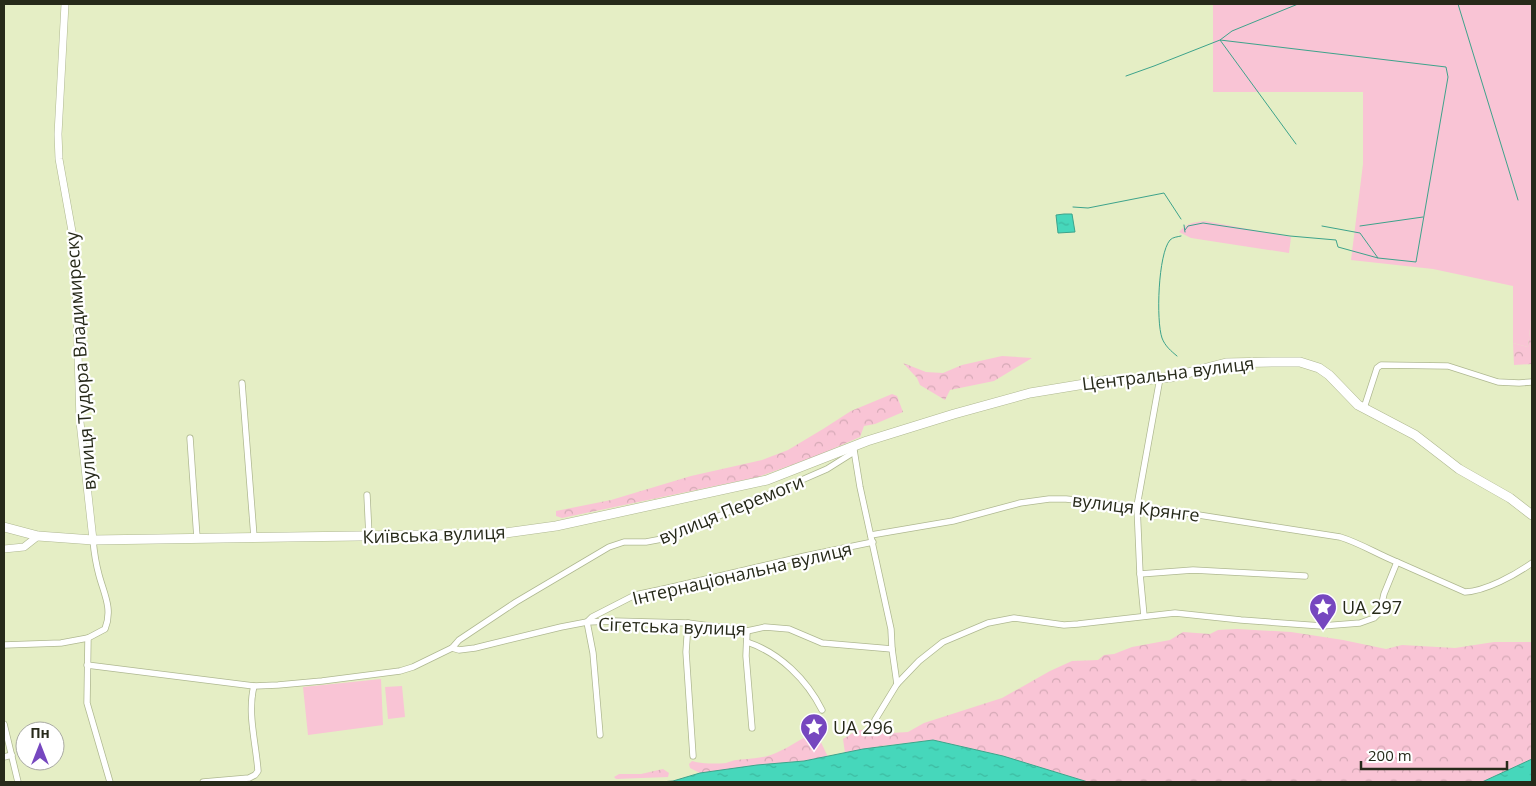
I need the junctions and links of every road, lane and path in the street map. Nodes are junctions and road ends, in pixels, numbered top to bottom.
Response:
1 (65, 4) edge
2 (1160, 378) junction
3 (1532, 382) edge
4 (242, 383) dead end
5 (1364, 408) junction
6 (190, 438) dead end
7 (854, 449) junction
8 (367, 495) dead end
9 (1137, 506) junction
10 (1532, 515) edge
11 (4, 527) edge
12 (871, 535) junction
13 (38, 536) junction
14 (369, 536) junction
15 (197, 538) junction
16 (254, 538) junction
17 (93, 540) junction
18 (873, 542) junction
19 (4, 549) edge
20 (1397, 562) junction
21 (1532, 563) edge
22 (1140, 574) junction
23 (1305, 576) dead end
24 (1144, 616) junction
25 (587, 622) junction
26 (688, 623) junction
27 (747, 631) junction
28 (88, 638) junction
29 (747, 642) junction
30 (4, 645) edge
31 (452, 648) junction
32 (892, 649) junction
33 (87, 665) junction
34 (897, 684) junction
35 (254, 686) junction
36 (822, 710) dead end
37 (875, 720) dead end
38 (4, 724) edge
39 (752, 728) dead end
40 (600, 734) dead end
41 (12, 755) junction
42 (693, 756) dead end
43 (4, 757) edge
44 (18, 782) edge
45 (110, 782) edge
46 (203, 782) edge

1 - 17 street, вулиця Тудора Владимиреску
2 - 5 main road, Центральна вулиця
2 - 7 main road, Центральна вулиця
2 - 9 street
3 - 5 street
4 - 16 street
5 - 10 main road, Центральна вулиця
6 - 15 street
7 - 12 street, Інтернаціональна вулиця
7 - 14 main road, Київська вулиця
7 - 31 street, вулиця Перемоги
8 - 14 street
9 - 12 street, вулиця Крянге
9 - 20 street, вулиця Крянге
9 - 22 street
11 - 13 main road, Київська вулиця
12 - 18 street, Інтернаціональна вулиця
13 - 17 main road, Київська вулиця
13 - 19 street
14 - 16 main road, Київська вулиця
15 - 16 main road, Київська вулиця
15 - 17 main road, Київська вулиця
17 - 28 street
18 - 25 street, Інтернаціональна вулиця
18 - 32 street, Інтернаціональна вулиця
20 - 21 street, вулиця Крянге
20 - 24 street
22 - 23 street
22 - 24 street
24 - 34 street
25 - 26 street, Сігетська вулиця
25 - 31 street, Сігетська вулиця
25 - 40 street
26 - 27 street, Сігетська вулиця
26 - 42 street
27 - 29 street
27 - 32 street, Сігетська вулиця
28 - 30 street
28 - 33 street
29 - 36 street
29 - 39 street
31 - 35 street
32 - 34 street, Інтернаціональна вулиця
33 - 35 street
33 - 45 street
34 - 37 street
35 - 46 street
38 - 41 street
41 - 43 street
41 - 44 street

